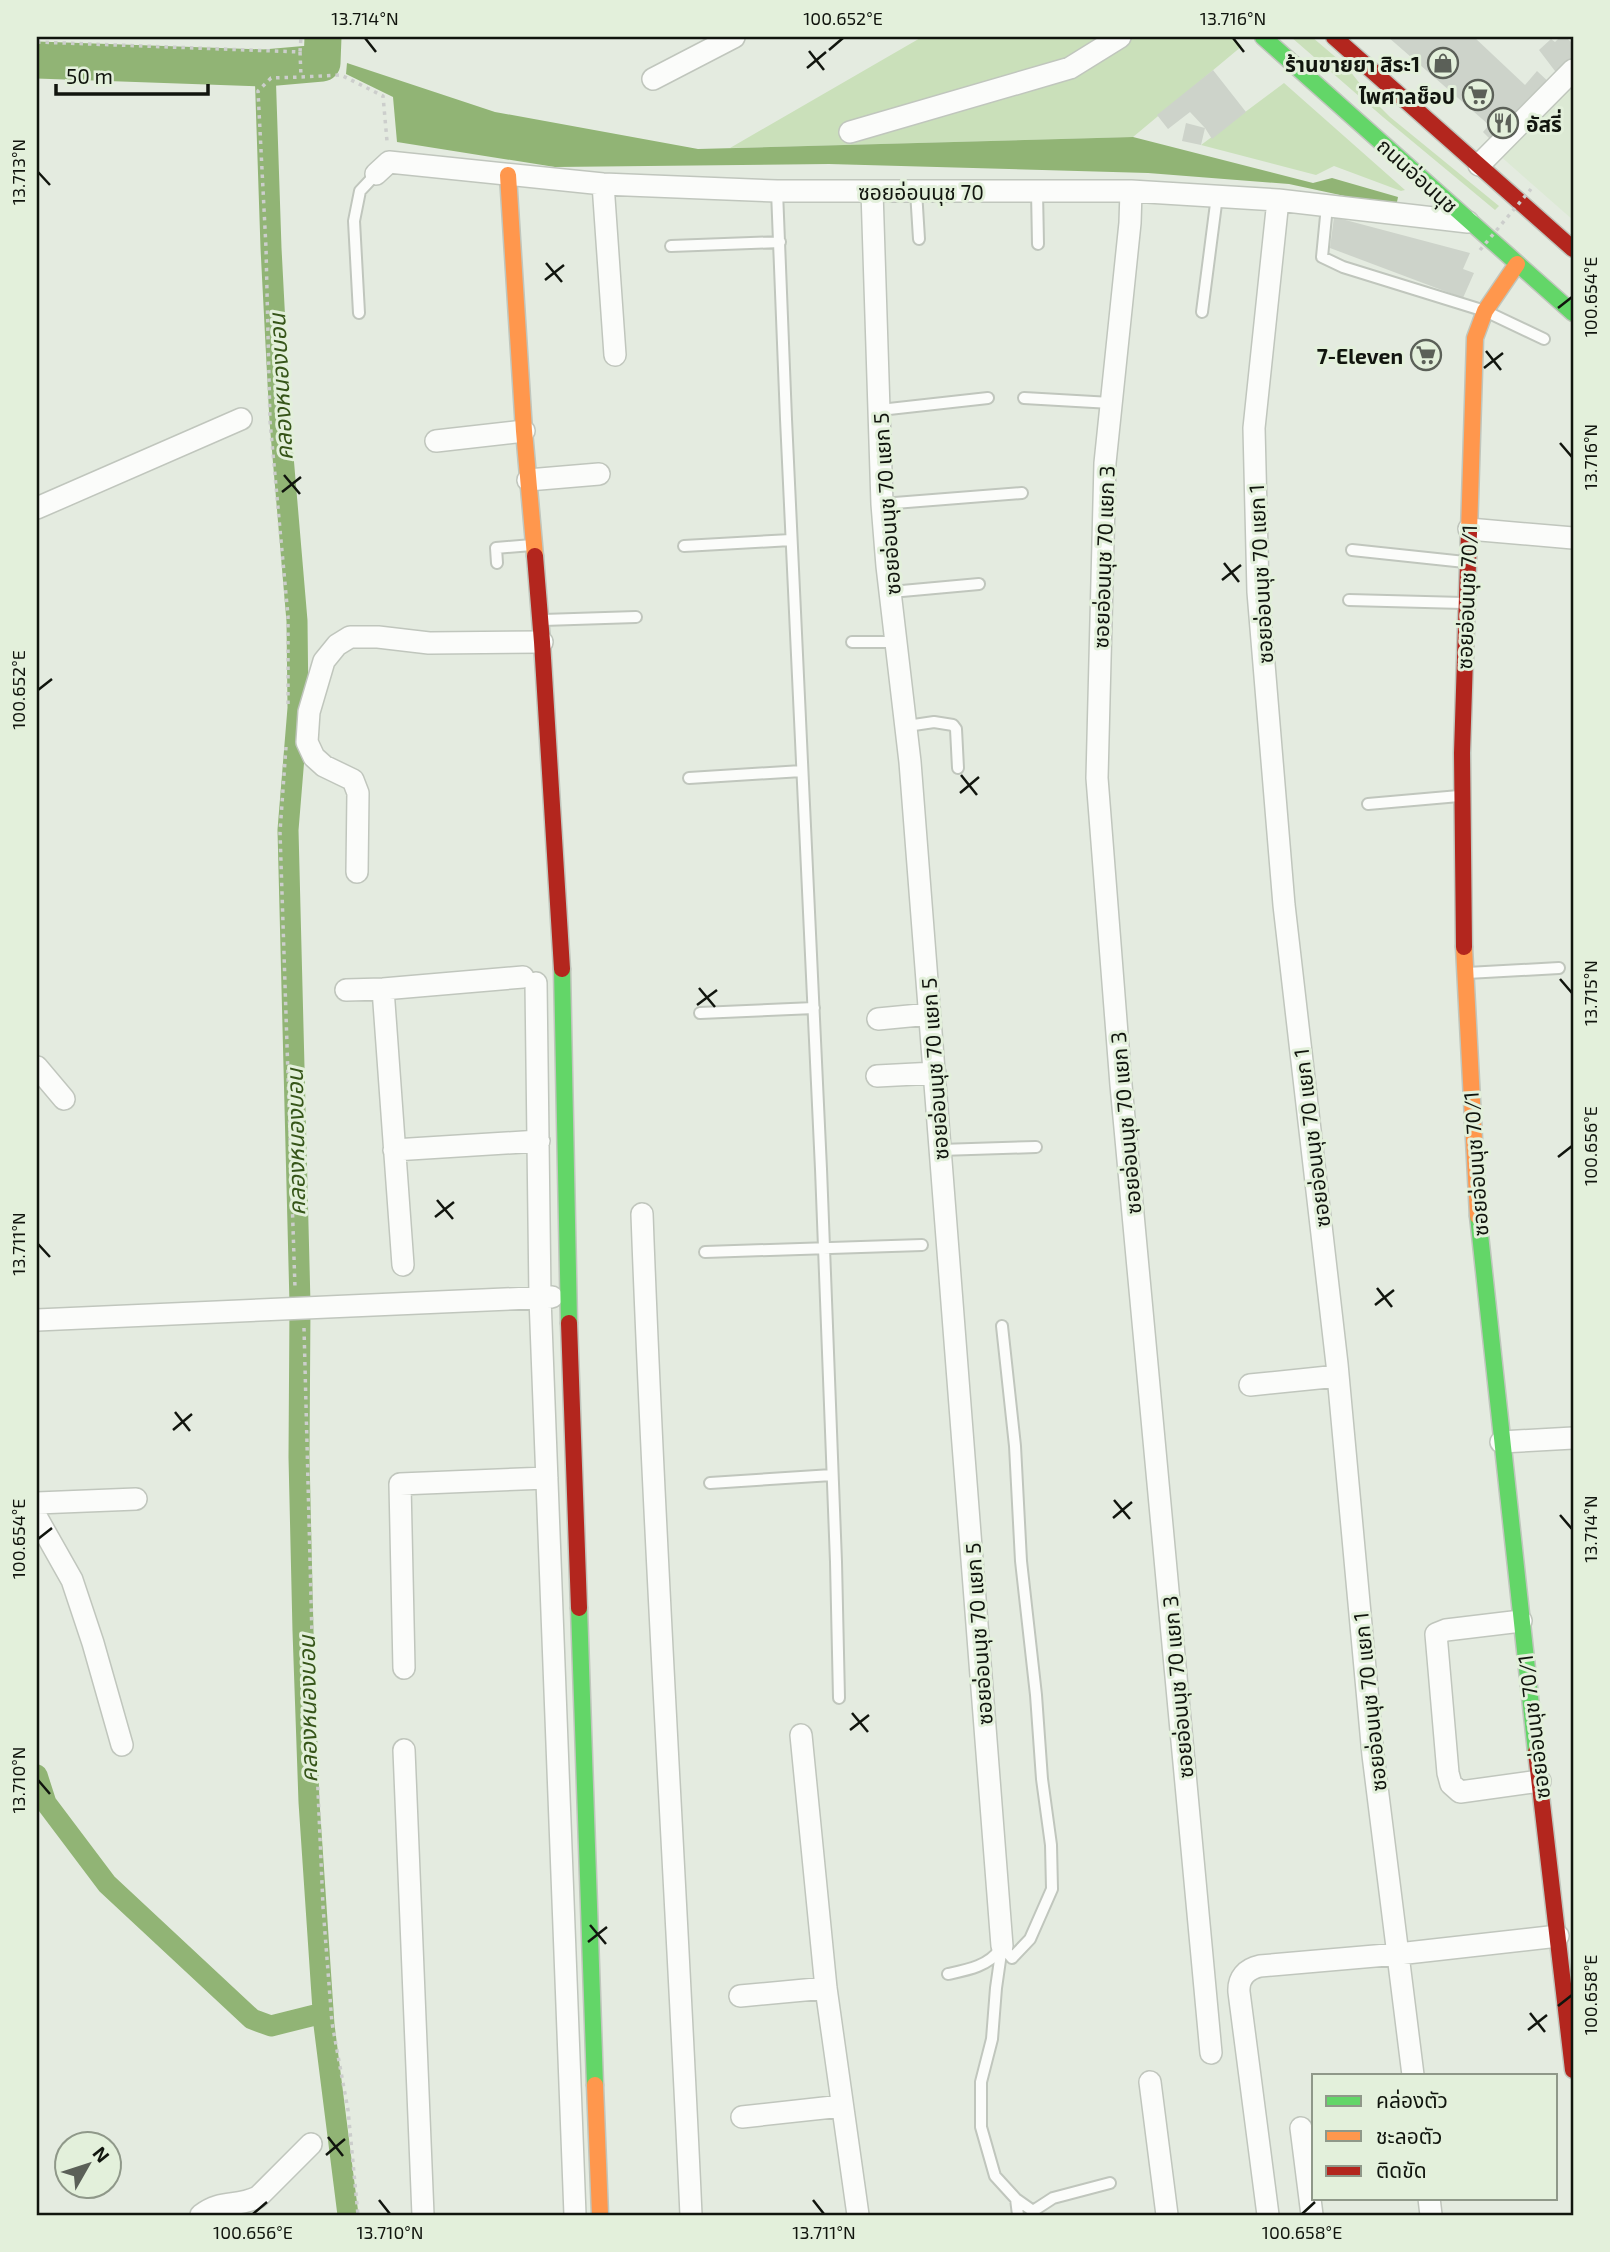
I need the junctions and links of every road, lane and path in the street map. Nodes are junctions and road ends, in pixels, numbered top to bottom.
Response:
1 (301, 37) edge
2 (734, 37) edge
3 (1120, 37) edge
4 (1263, 37) edge
5 (1334, 37) edge
6 (37, 42) edge
7 (300, 52) junction
8 (1573, 70) edge
9 (301, 77) junction
10 (653, 79) dead end
11 (850, 132) dead end
12 (387, 141) dead end
13 (1479, 165) junction
14 (376, 174) joint
15 (508, 175) junction
16 (604, 184) junction
17 (1531, 189) dead end
18 (778, 191) junction
19 (872, 191) junction
20 (916, 191) junction
21 (1037, 191) junction
22 (1131, 191) junction
23 (1217, 196) junction
24 (1278, 200) junction
25 (1328, 206) junction
26 (1470, 222) junction
27 (919, 239) dead end
28 (780, 242) junction
29 (1038, 244) dead end
30 (671, 246) dead end
31 (1573, 249) edge
32 (1480, 250) dead end
33 (1521, 260) junction
34 (1485, 311) junction
35 (1202, 312) dead end
36 (359, 313) dead end
37 (1573, 313) edge
38 (1544, 339) dead end
39 (615, 355) dead end
40 (988, 398) dead end
41 (1024, 398) dead end
42 (1111, 403) junction
43 (880, 410) junction
44 (241, 419) dead end
45 (524, 431) junction
46 (436, 441) dead end
47 (599, 474) dead end
48 (528, 480) junction
49 (1022, 493) dead end
50 (882, 503) junction
51 (37, 508) edge
52 (1469, 529) junction
53 (1573, 538) edge
54 (791, 540) junction
55 (535, 544) junction
56 (684, 546) dead end
57 (1352, 550) dead end
58 (1467, 562) junction
59 (497, 563) dead end
60 (979, 584) dead end
61 (891, 592) junction
62 (1349, 600) dead end
63 (1466, 603) junction
64 (636, 617) dead end
65 (540, 620) junction
66 (542, 642) junction
67 (852, 642) dead end
68 (896, 642) junction
69 (288, 708) dead end
70 (906, 726) junction
71 (286, 736) dead end
72 (958, 768) dead end
73 (803, 771) junction
74 (689, 778) dead end
75 (1462, 796) junction
76 (1368, 804) dead end
77 (357, 872) dead end
78 (1559, 968) dead end
79 (1464, 973) junction
80 (383, 989) junction
81 (346, 990) dead end
82 (814, 1008) junction
83 (699, 1013) dead end
84 (930, 1014) junction
85 (878, 1018) dead end
86 (37, 1067) edge
87 (935, 1073) junction
88 (877, 1076) dead end
89 (64, 1099) dead end
90 (538, 1141) junction
91 (1036, 1147) dead end
92 (394, 1150) junction
93 (940, 1150) junction
94 (642, 1214) dead end
95 (922, 1245) dead end
96 (824, 1247) junction
97 (705, 1252) dead end
98 (403, 1265) dead end
99 (568, 1297) junction
100 (540, 1298) junction
101 (298, 1309) junction
102 (37, 1320) edge
103 (1002, 1326) dead end
104 (1338, 1376) junction
105 (1250, 1385) dead end
106 (1573, 1437) edge
107 (1501, 1442) junction
108 (832, 1475) junction
109 (547, 1478) junction
110 (710, 1483) dead end
111 (136, 1499) dead end
112 (37, 1503) edge
113 (37, 1518) edge
114 (1521, 1621) junction
115 (404, 1668) dead end
116 (839, 1698) dead end
117 (801, 1735) dead end
118 (122, 1745) dead end
119 (404, 1750) dead end
120 (1540, 1781) junction
121 (1558, 1936) junction
122 (1002, 1946) junction
123 (1398, 1954) junction
124 (948, 1974) dead end
125 (826, 1988) junction
126 (740, 1996) dead end
127 (1210, 2053) dead end
128 (1573, 2070) edge
129 (1413, 2074) edge
130 (1150, 2082) dead end
131 (842, 2106) junction
132 (743, 2117) dead end
133 (1301, 2128) dead end
134 (311, 2144) dead end
135 (1110, 2183) dead end
136 (1016, 2199) junction
137 (201, 2215) edge
138 (358, 2215) edge
139 (423, 2215) edge
140 (575, 2215) edge
141 (600, 2215) edge
142 (691, 2215) edge
143 (858, 2215) edge
144 (1018, 2215) edge
145 (1167, 2215) edge
146 (1268, 2215) edge
147 (1312, 2215) edge

1 - 7 path
2 - 10 street
3 - 11 street
4 - 26 street, ถนนอ่อนนุช
5 - 13 street
6 - 7 path
7 - 9 path
8 - 13 street
9 - 12 path
9 - 69 path
13 - 31 street
14 - 15 street, ซอยอ่อนนุช 70
14 - 36 lane
15 - 16 street, ซอยอ่อนนุช 70
15 - 45 street
16 - 18 street, ซอยอ่อนนุช 70
16 - 39 street
17 - 32 path, bridge
18 - 19 street, ซอยอ่อนนุช 70
18 - 28 lane
19 - 20 street, ซอยอ่อนนุช 70
19 - 43 street, ซอยอ่อนนุช 70 แยก 5
20 - 21 street, ซอยอ่อนนุช 70
20 - 27 lane
21 - 22 street, ซอยอ่อนนุช 70
21 - 29 lane
22 - 23 street, ซอยอ่อนนุช 70
22 - 42 street, ซอยอ่อนนุช 70 แยก 3
23 - 24 street, ซอยอ่อนนุช 70
23 - 35 lane
24 - 25 street, ซอยอ่อนนุช 70
24 - 104 street, ซอยอ่อนนุช 70 แยก 1
25 - 26 street, ซอยอ่อนนุช 70
25 - 34 lane
26 - 33 street, ถนนอ่อนนุช
28 - 30 lane
28 - 54 lane
33 - 34 street, ซอยอ่อนนุช 70/1
33 - 37 street, ถนนอ่อนนุช
34 - 38 lane
34 - 52 street, ซอยอ่อนนุช 70/1
40 - 43 lane
41 - 42 lane
42 - 127 street, ซอยอ่อนนุช 70 แยก 3
43 - 50 street, ซอยอ่อนนุช 70 แยก 5
44 - 51 street
45 - 46 street
45 - 48 street
47 - 48 street
48 - 55 street
49 - 50 lane
50 - 61 street, ซอยอ่อนนุช 70 แยก 5
52 - 53 street
52 - 58 street, ซอยอ่อนนุช 70/1
54 - 56 lane
54 - 73 lane
55 - 59 lane
55 - 65 street
57 - 58 lane
58 - 63 street, ซอยอ่อนนุช 70/1
60 - 61 lane
61 - 68 street, ซอยอ่อนนุช 70 แยก 5
62 - 63 lane
63 - 75 street, ซอยอ่อนนุช 70/1
64 - 65 lane
65 - 66 street
66 - 77 street
66 - 99 street
67 - 68 lane
68 - 70 street, ซอยอ่อนนุช 70 แยก 5
70 - 72 lane
70 - 84 street, ซอยอ่อนนุช 70 แยก 5
71 - 101 path
73 - 74 lane
73 - 82 lane
75 - 76 lane
75 - 79 street, ซอยอ่อนนุช 70/1
78 - 79 lane
79 - 107 street, ซอยอ่อนนุช 70/1
80 - 81 street
80 - 90 street
80 - 92 street
82 - 83 lane
82 - 96 lane
84 - 85 street
84 - 87 street, ซอยอ่อนนุช 70 แยก 5
86 - 89 street
87 - 88 street
87 - 93 street, ซอยอ่อนนุช 70 แยก 5
90 - 92 street
90 - 100 street
91 - 93 lane
92 - 98 street
93 - 122 street, ซอยอ่อนนุช 70 แยก 5
94 - 142 street
95 - 96 lane
96 - 97 lane
96 - 108 lane
99 - 100 street
99 - 141 street
100 - 101 street
100 - 109 street
101 - 102 street
101 - 138 path
103 - 122 lane
104 - 105 street
104 - 123 street, ซอยอ่อนนุช 70 แยก 1
106 - 107 street
107 - 114 street, ซอยอ่อนนุช 70/1
108 - 110 lane
108 - 116 lane
109 - 115 street
109 - 140 street
111 - 112 street
113 - 118 street
114 - 120 street, ซอยอ่อนนุช 70/1
114 - 120 street
117 - 125 street
119 - 139 street
120 - 121 street, ซอยอ่อนนุช 70/1
121 - 123 street
121 - 128 street, ซอยอ่อนนุช 70/1
122 - 124 lane
122 - 136 lane
123 - 129 street, ซอยอ่อนนุช 70 แยก 1
123 - 146 street
125 - 126 street
125 - 131 street
130 - 145 street
131 - 132 street
131 - 143 street
133 - 147 street
134 - 137 street
135 - 136 lane
136 - 144 lane

